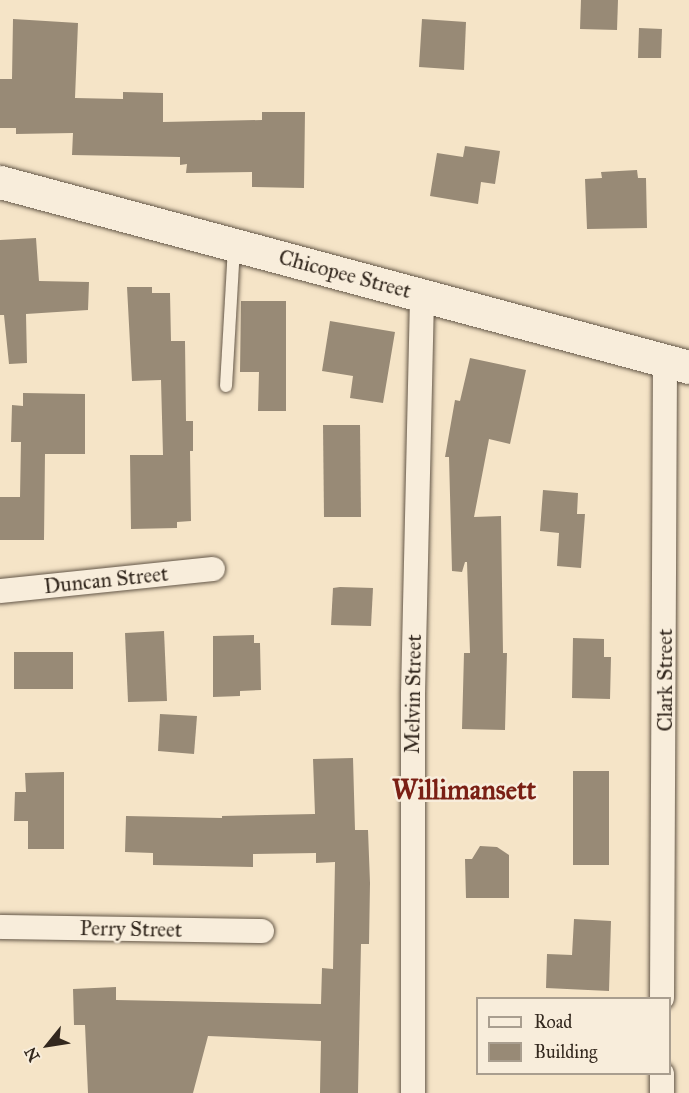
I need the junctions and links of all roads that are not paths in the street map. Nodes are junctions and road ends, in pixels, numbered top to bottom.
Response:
1 (0, 182) edge
2 (234, 244) junction
3 (422, 296) junction
4 (677, 364) edge
5 (226, 386) dead end
6 (213, 569) dead end
7 (0, 591) edge
8 (0, 927) edge
9 (262, 931) dead end
10 (662, 997) edge
11 (662, 1075) edge
12 (413, 1093) edge
13 (662, 1093) edge

1 - 2 main road, Chicopee Street
2 - 3 main road, Chicopee Street
2 - 5 lane
3 - 4 main road, Chicopee Street
3 - 12 street, Melvin Street
4 - 10 street, Clark Street
6 - 7 street, Duncan Street
8 - 9 street, Perry Street
11 - 13 street

